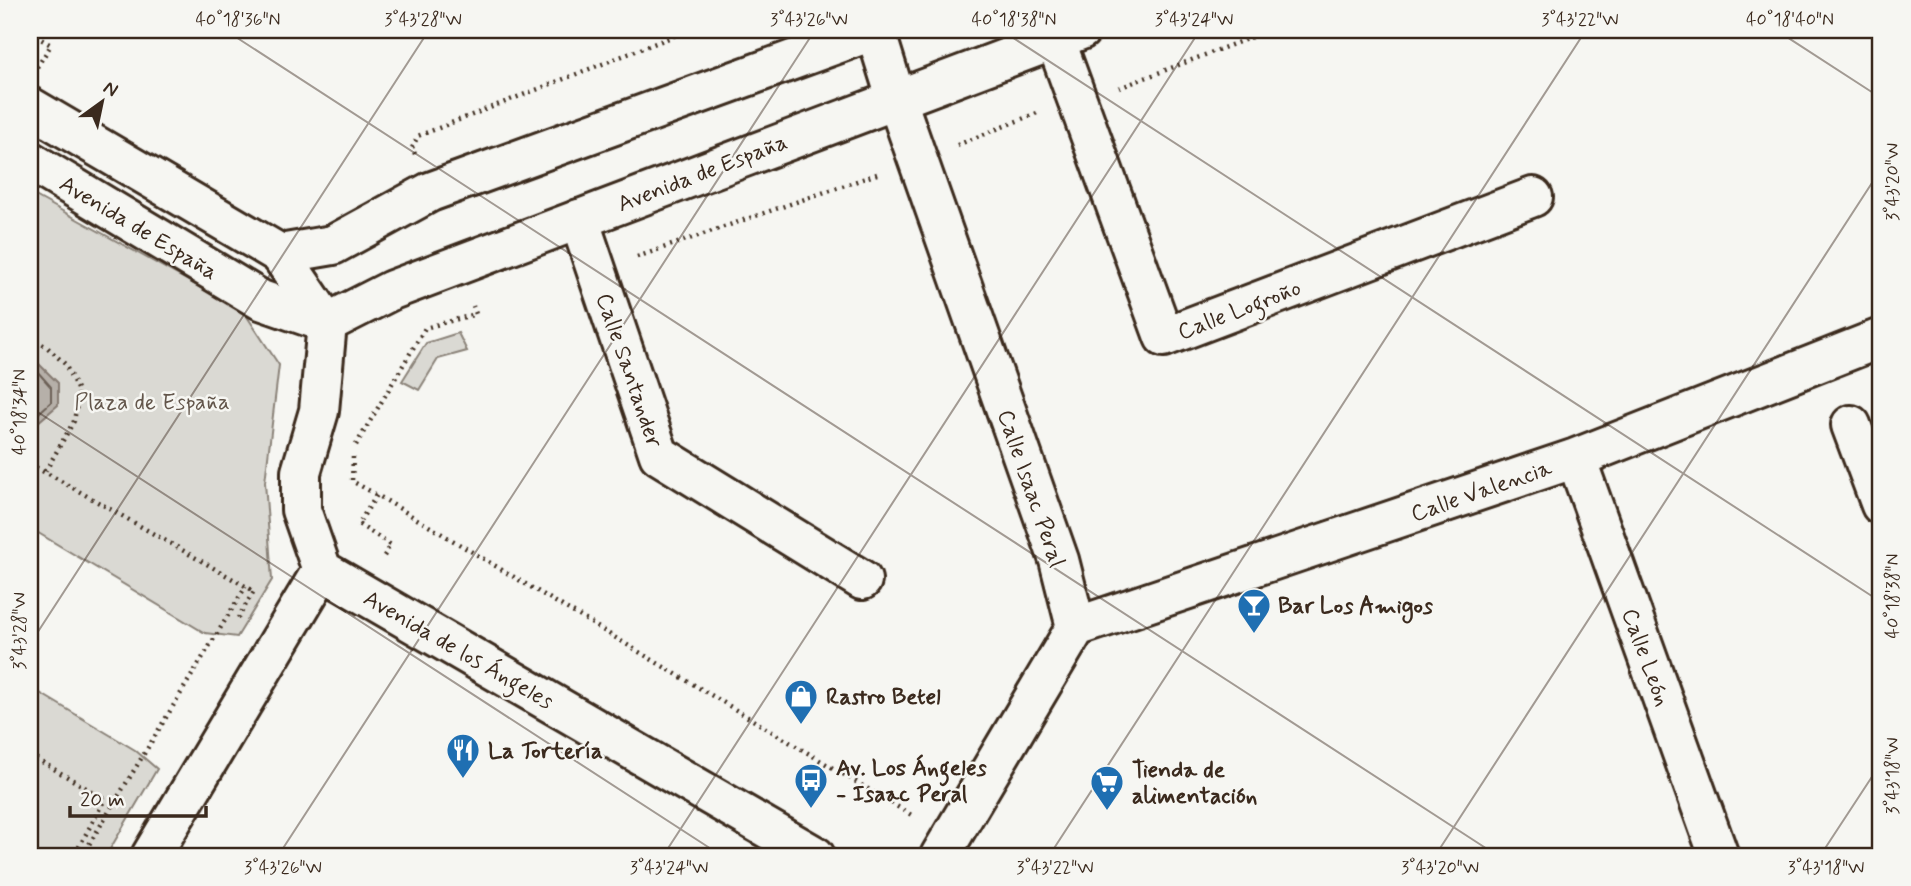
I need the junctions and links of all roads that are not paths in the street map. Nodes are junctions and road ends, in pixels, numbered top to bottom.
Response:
1 (875, 30) edge
2 (1068, 35) edge
3 (896, 99) junction
4 (30, 107) edge
5 (30, 161) edge
6 (1533, 197) dead end
7 (579, 219) junction
8 (279, 254) junction
9 (327, 323) junction
10 (1881, 338) edge
11 (1851, 425) dead end
12 (1576, 458) junction
13 (1881, 505) edge
14 (322, 569) junction
15 (862, 580) dead end
16 (1076, 627) junction
17 (946, 847) edge
18 (163, 852) edge
19 (815, 856) edge
20 (1718, 856) edge

1 - 3 street, Calle Isaac Peral
1 - 8 street
2 - 3 street, Avenida de España
2 - 6 street, Calle Logroño
3 - 7 street, Avenida de España
3 - 16 street, Calle Isaac Peral
4 - 8 street, Avenida de España
5 - 9 street, Avenida de España
7 - 9 street, Avenida de España
7 - 15 street, Calle Santander
8 - 9 street, Avenida de España
9 - 14 street
10 - 12 street, Calle Valencia
11 - 13 street
12 - 16 street, Calle Valencia
12 - 20 street, Calle León
14 - 18 street
14 - 19 street, Avenida de los Ángeles
16 - 17 street

